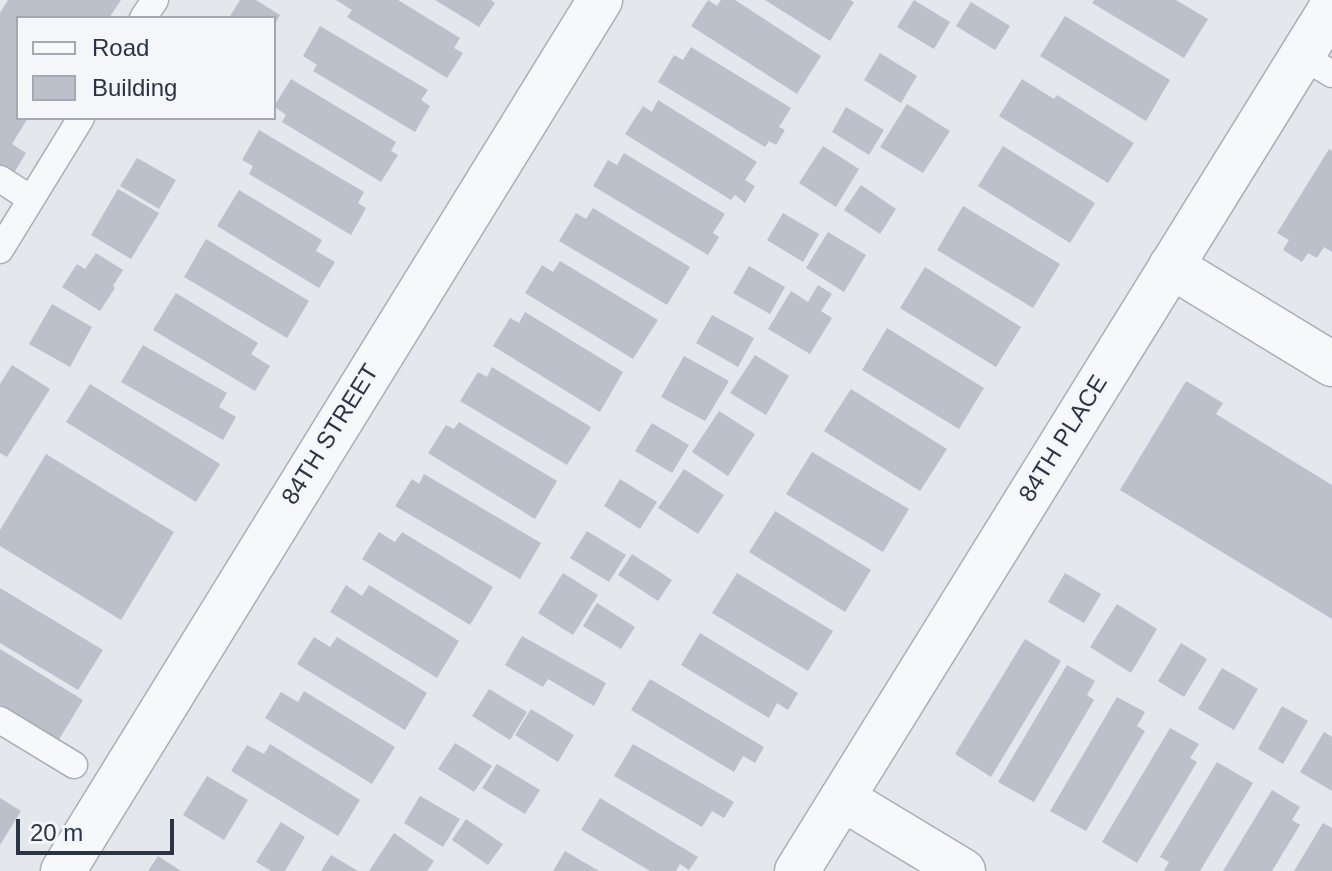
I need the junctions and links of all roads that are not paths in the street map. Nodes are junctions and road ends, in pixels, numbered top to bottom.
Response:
1 (600, 0) edge
2 (1332, 7) edge
3 (1317, 65) edge
4 (80, 120) edge
5 (0, 179) edge
6 (31, 199) junction
7 (0, 250) edge
8 (1171, 266) junction
9 (1332, 364) edge
10 (0, 720) edge
11 (74, 765) dead end
12 (842, 798) junction
13 (63, 871) edge
14 (797, 871) edge
15 (963, 871) edge

1 - 13 street, 84TH STREET
2 - 3 street, 84TH PLACE
3 - 8 street, 84TH PLACE
4 - 6 lane
5 - 6 lane
6 - 7 lane
8 - 9 street
8 - 12 street, 84TH PLACE
10 - 11 lane
12 - 14 street, 84TH PLACE
12 - 15 street

